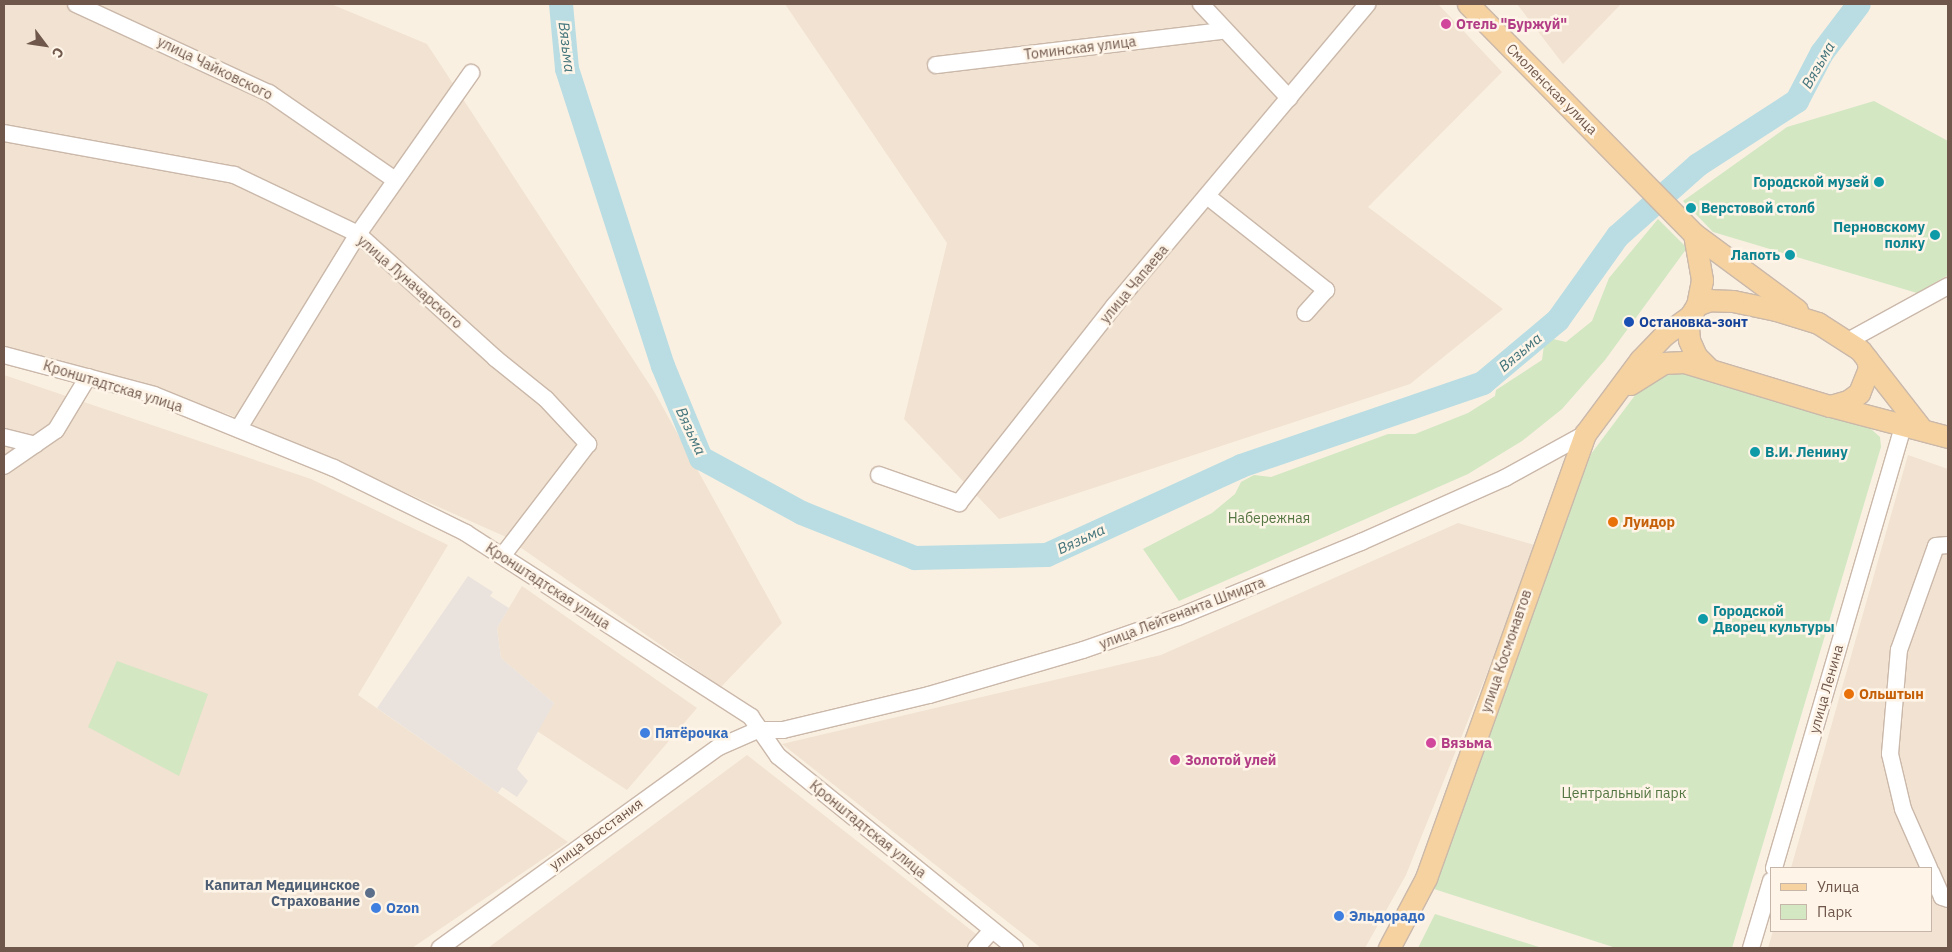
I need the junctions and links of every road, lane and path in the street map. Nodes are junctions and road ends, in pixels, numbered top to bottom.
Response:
1 (76, 4) edge
2 (1201, 4) edge
3 (1367, 4) edge
4 (1468, 4) edge
5 (1223, 31) junction
6 (936, 65) dead end
7 (471, 73) dead end
8 (1289, 98) junction
9 (4, 133) edge
10 (396, 180) junction
11 (1207, 196) junction
12 (1691, 230) junction
13 (358, 234) junction
14 (1948, 286) edge
15 (1694, 310) junction
16 (1305, 313) dead end
17 (1818, 323) junction
18 (1848, 341) junction
19 (4, 355) edge
20 (1867, 359) junction
21 (1708, 368) junction
22 (88, 377) junction
23 (1610, 400) junction
24 (1830, 406) junction
25 (1913, 426) junction
26 (239, 428) junction
27 (1585, 434) junction
28 (4, 437) edge
29 (1948, 437) edge
30 (34, 445) junction
31 (4, 466) edge
32 (879, 475) dead end
33 (1948, 545) edge
34 (503, 556) junction
35 (758, 730) junction
36 (1774, 867) edge
37 (1929, 867) edge
38 (1932, 874) edge
39 (1770, 884) edge
40 (1948, 899) edge
41 (992, 930) junction
42 (440, 948) edge
43 (976, 948) edge
44 (1015, 948) edge
45 (1389, 948) edge
46 (1751, 948) edge

1 - 10 street, улица Чайковского
2 - 5 street
3 - 8 street, улица Чапаева
4 - 12 main road, Смоленская улица
5 - 6 street, Томинская улица
5 - 8 street
7 - 10 street
8 - 11 street, улица Чапаева
9 - 13 street, улица Луначарского
10 - 13 street
11 - 16 street
11 - 32 street, улица Чапаева
12 - 15 main road
12 - 17 main road, Смоленская улица
13 - 26 street
13 - 34 street, улица Луначарского
14 - 18 street
15 - 17 main road
15 - 21 main road
15 - 23 main road
17 - 18 main road
18 - 20 main road
19 - 22 street, Кронштадтская улица
20 - 24 main road
20 - 25 main road
21 - 23 main road
21 - 24 main road
22 - 26 street, Кронштадтская улица
22 - 30 street
23 - 27 main road, улица Космонавтов
24 - 25 main road
25 - 29 main road
25 - 36 street, улица Ленина
26 - 34 street, Кронштадтская улица
27 - 35 street, улица Лейтенанта Шмидта
27 - 45 main road, улица Космонавтов
28 - 30 street
30 - 31 street
33 - 37 street
34 - 35 street, Кронштадтская улица
35 - 41 street, Кронштадтская улица
35 - 42 street, улица Восстания
38 - 40 street
39 - 46 street
41 - 43 street
41 - 44 street, Кронштадтская улица

